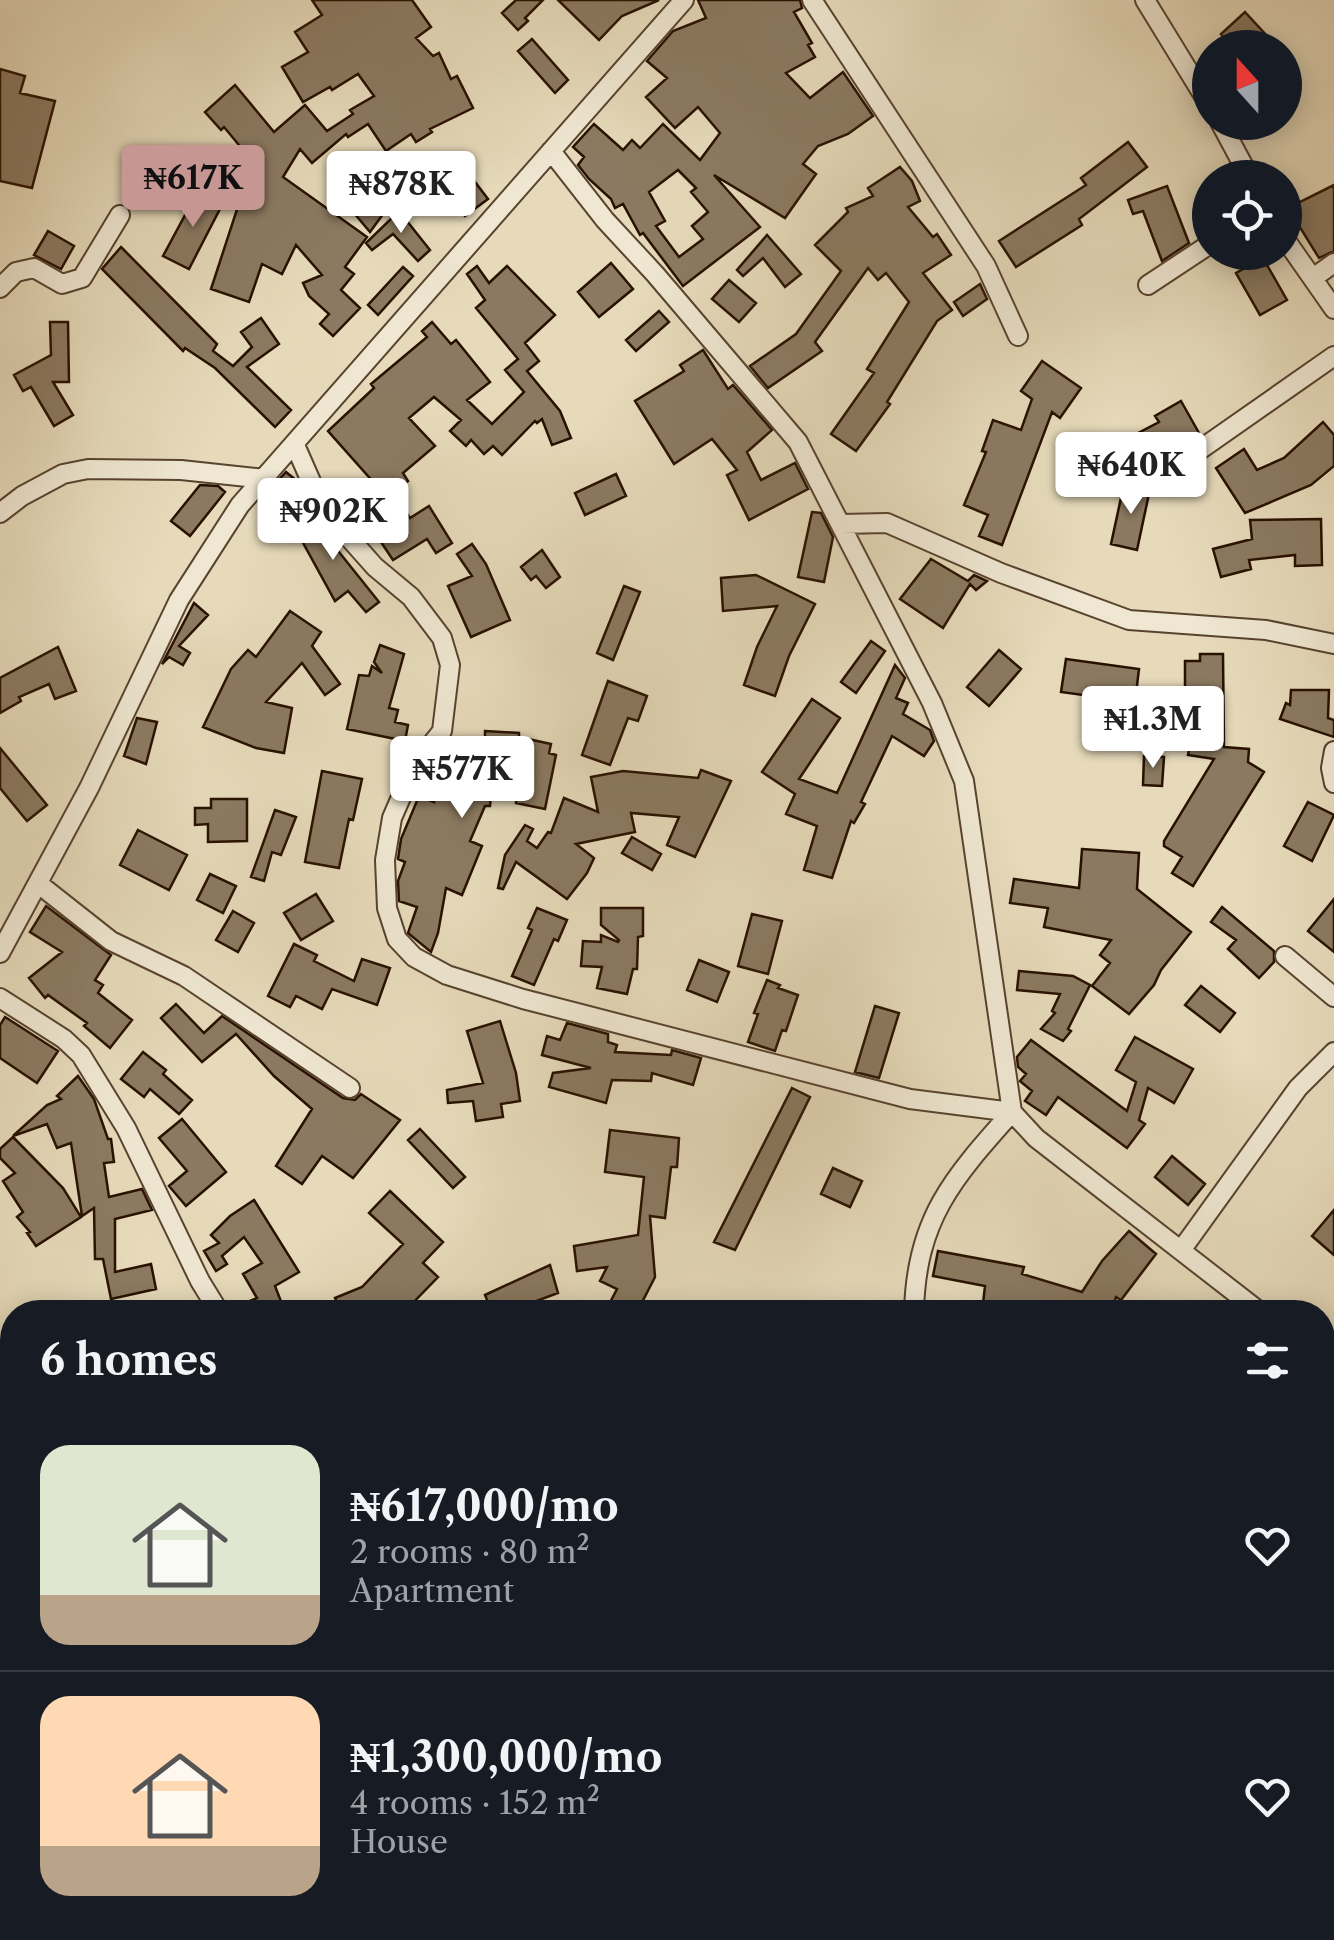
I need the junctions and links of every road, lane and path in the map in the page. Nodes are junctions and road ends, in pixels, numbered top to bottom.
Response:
1 (684, 0) edge
2 (812, 0) edge
3 (1146, 0) edge
4 (1192, 76) edge
5 (551, 151) junction
6 (120, 215) dead end
7 (1192, 256) edge
8 (1334, 263) edge
9 (1302, 264) edge
10 (1312, 278) junction
11 (1148, 284) dead end
12 (0, 288) edge
13 (1334, 309) edge
14 (1018, 336) dead end
15 (1334, 356) edge
16 (295, 445) junction
17 (1160, 477) dead end
18 (265, 479) junction
19 (0, 513) edge
20 (841, 524) junction
21 (1334, 644) edge
22 (1334, 751) edge
23 (1334, 783) edge
24 (40, 885) junction
25 (0, 953) edge
26 (1285, 956) dead end
27 (1334, 997) edge
28 (0, 998) edge
29 (1334, 1052) edge
30 (350, 1088) dead end
31 (1012, 1112) junction
32 (1182, 1249) junction
33 (211, 1300) edge
34 (915, 1300) edge
35 (1234, 1300) edge

1 - 5 street
2 - 14 street
3 - 4 street
5 - 16 street
5 - 20 street
6 - 12 street
7 - 11 street
8 - 10 street
9 - 10 street
10 - 13 street
15 - 17 street
16 - 18 street
16 - 31 street
18 - 19 street
18 - 24 street
20 - 21 street
20 - 31 street
22 - 23 street
24 - 25 street
24 - 30 street
26 - 27 street
28 - 33 street
29 - 32 street
31 - 32 street
31 - 34 street
32 - 35 street

